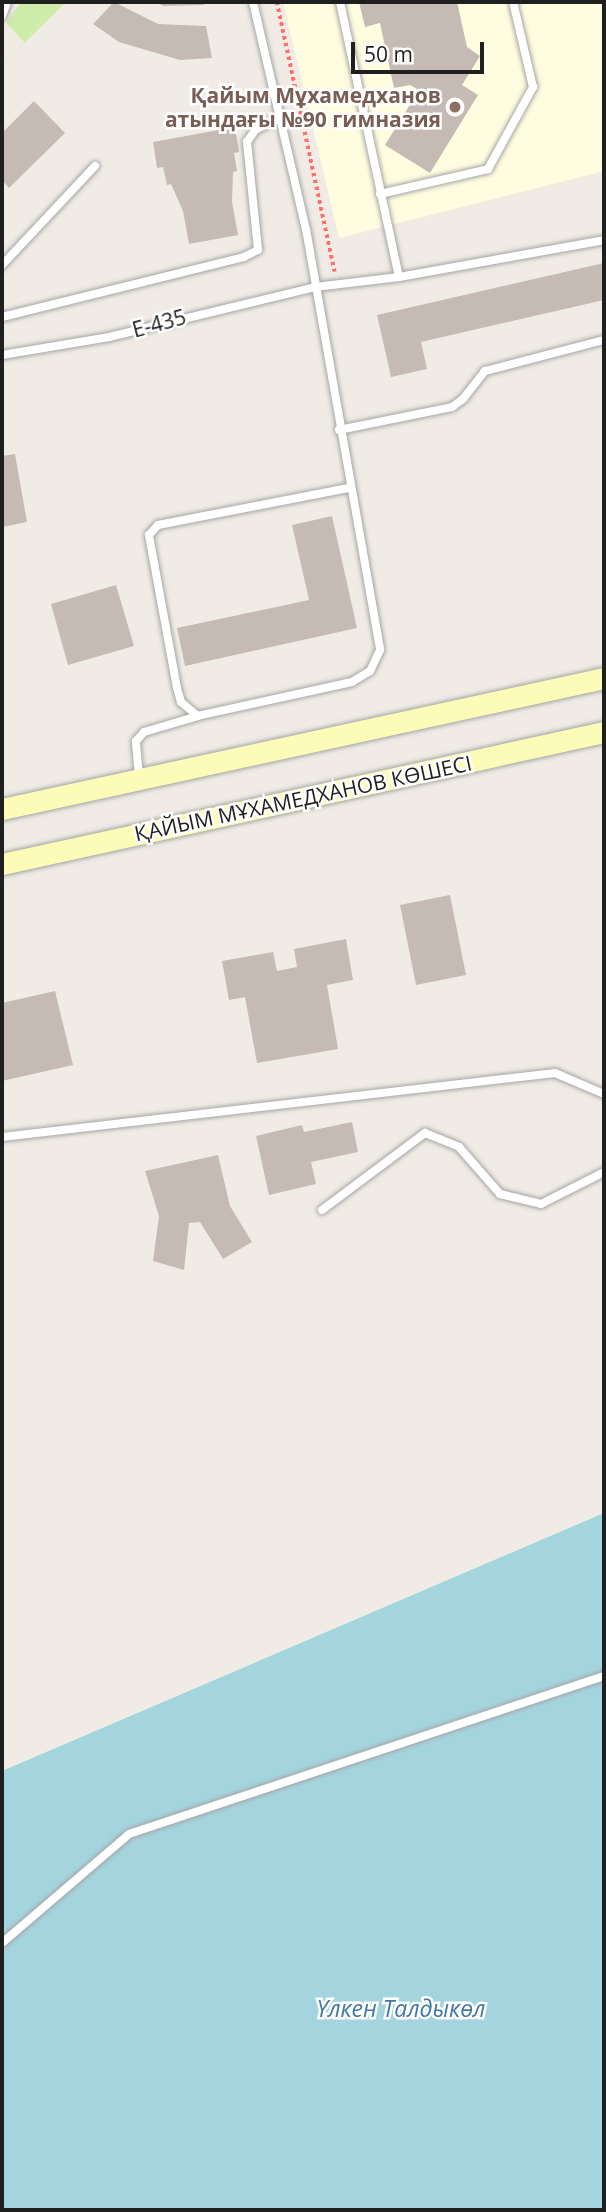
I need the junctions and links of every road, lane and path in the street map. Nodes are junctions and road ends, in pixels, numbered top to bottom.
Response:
1 (8, 2) edge
2 (253, 2) edge
3 (277, 2) edge
4 (340, 2) edge
5 (513, 2) edge
6 (2, 16) edge
7 (281, 117) junction
8 (95, 166) dead end
9 (380, 194) junction
10 (604, 240) edge
11 (2, 265) edge
12 (399, 278) junction
13 (338, 284) junction
14 (314, 287) junction
15 (2, 317) edge
16 (604, 340) edge
17 (2, 355) edge
18 (339, 430) junction
19 (348, 488) junction
20 (604, 678) edge
21 (198, 716) junction
22 (604, 732) edge
23 (139, 779) junction
24 (2, 808) edge
25 (2, 864) edge
26 (604, 1094) edge
27 (2, 1137) edge
28 (604, 1172) edge
29 (322, 1210) dead end
30 (604, 1676) edge
31 (2, 1942) edge

1 - 6 lane
2 - 7 lane
3 - 13 path
4 - 9 lane
5 - 9 lane
7 - 14 lane
7 - 15 lane
8 - 11 lane
9 - 12 lane
10 - 12 lane, Е-435
12 - 13 lane, Е-435
13 - 14 lane, Е-435
14 - 17 lane, Е-435
14 - 18 lane
16 - 18 lane
18 - 19 lane
19 - 21 lane
19 - 21 lane
20 - 23 main road
21 - 23 lane
22 - 25 main road, ҚАЙЫМ МҰХАМЕДХАНОВ КӨШЕСІ
23 - 24 main road
26 - 27 lane
28 - 29 lane
30 - 31 lane

